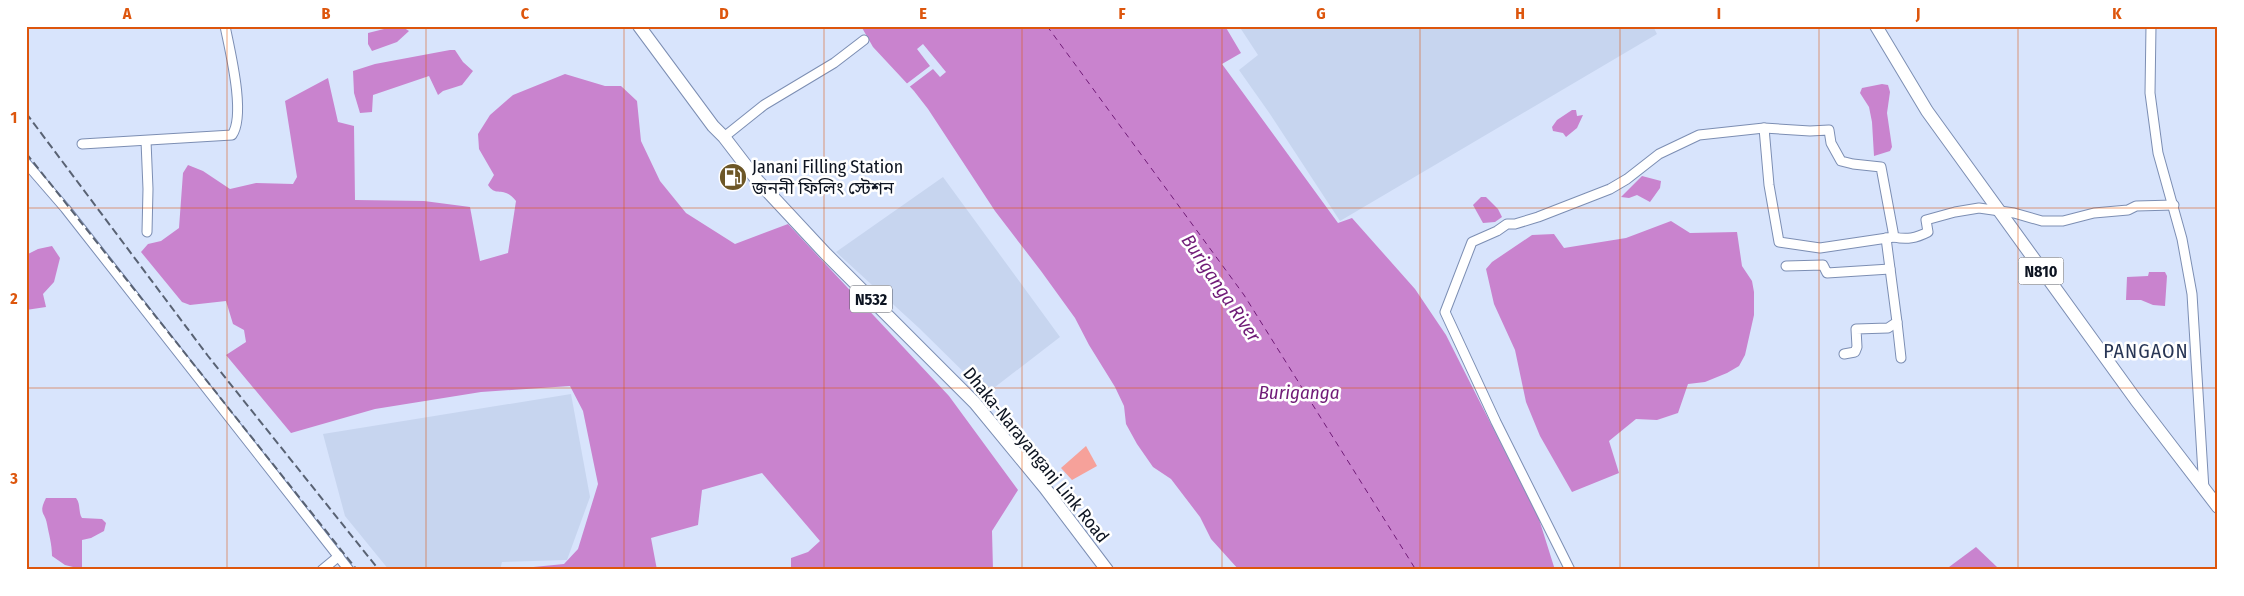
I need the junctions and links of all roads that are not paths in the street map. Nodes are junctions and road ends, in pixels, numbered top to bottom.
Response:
1 (225, 26) edge
2 (639, 26) edge
3 (1876, 26) edge
4 (2151, 26) edge
5 (864, 40) dead end
6 (1764, 128) junction
7 (724, 137) junction
8 (146, 141) junction
9 (82, 144) dead end
10 (26, 163) edge
11 (2174, 204) junction
12 (1998, 211) junction
13 (147, 232) dead end
14 (1890, 238) junction
15 (1786, 266) dead end
16 (1890, 269) junction
17 (1898, 322) junction
18 (1844, 354) dead end
19 (1901, 358) dead end
20 (2204, 490) junction
21 (2218, 507) edge
22 (338, 556) junction
23 (322, 570) edge
24 (349, 570) edge
25 (1107, 570) edge
26 (1570, 570) edge

1 - 8 street
2 - 7 highway, Dhaka-Narayanganj Link Road / N532
3 - 12 highway, N810
4 - 11 street
5 - 7 street
6 - 14 street
6 - 14 street
6 - 26 street
7 - 25 highway, Dhaka-Narayanganj Link Road / N532
8 - 9 street
8 - 13 street
10 - 22 street
11 - 12 street
11 - 20 street
12 - 14 street
12 - 20 highway, N810
14 - 16 street
15 - 16 street
16 - 17 street
17 - 18 street
17 - 19 street
20 - 21 highway, N810
22 - 23 street
22 - 24 street

